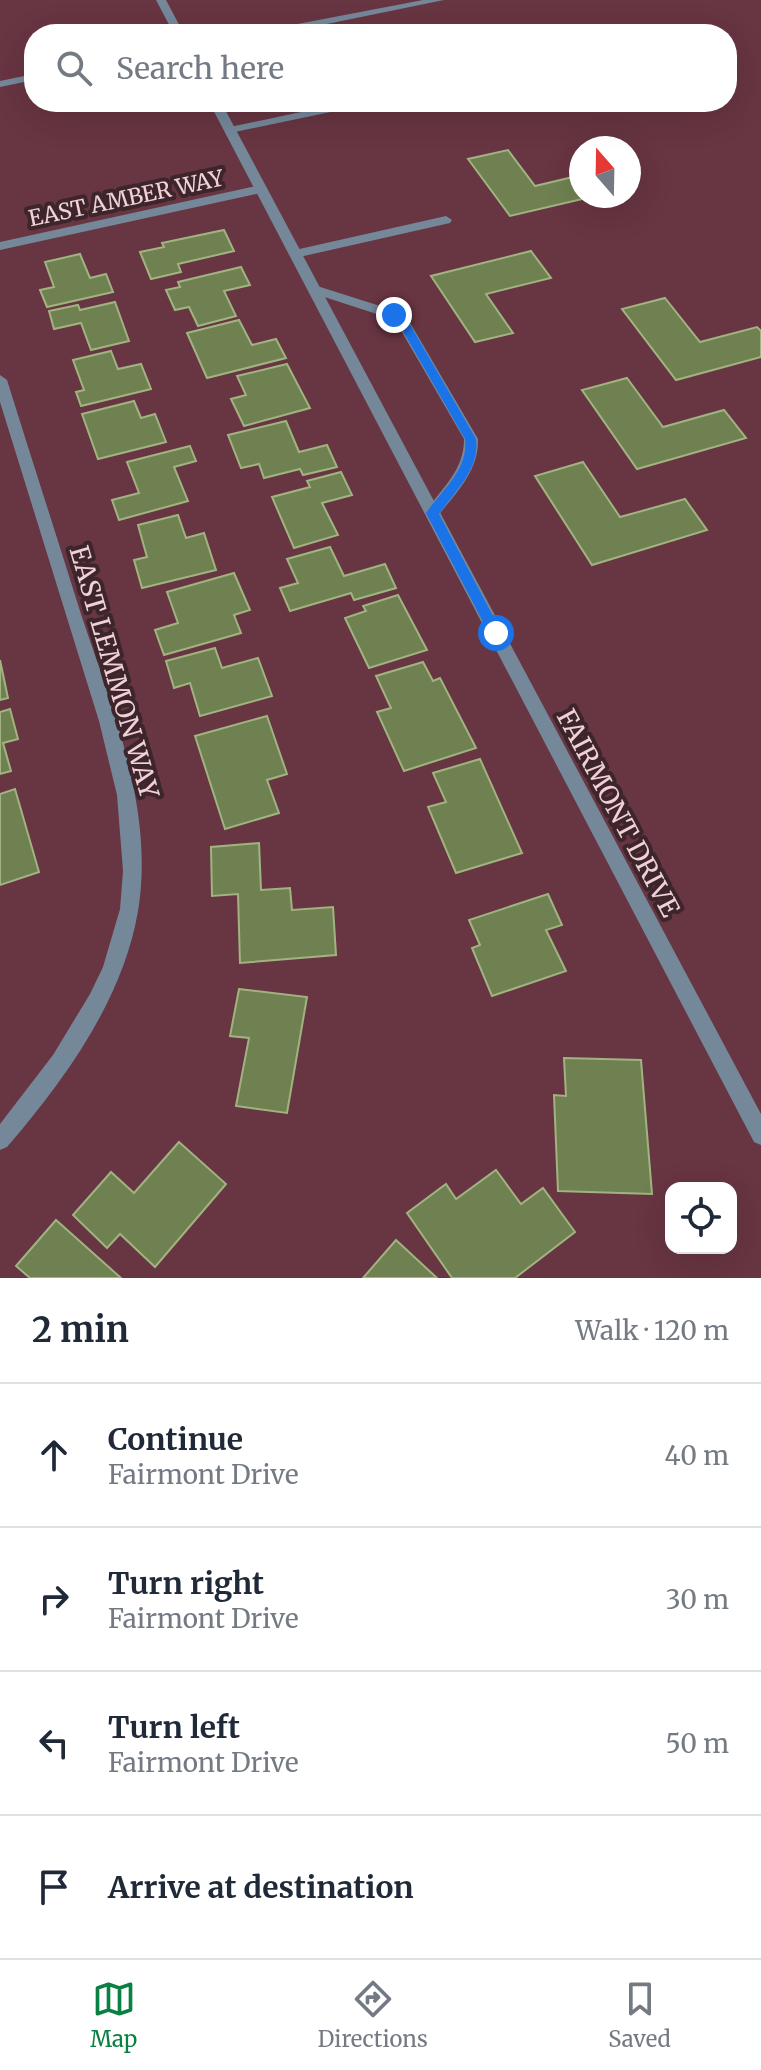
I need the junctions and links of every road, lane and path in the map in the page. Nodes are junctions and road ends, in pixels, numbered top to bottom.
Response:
1 (161, 0) edge
2 (439, 0) edge
3 (174, 24) edge
4 (313, 24) edge
5 (24, 79) edge
6 (0, 84) edge
7 (220, 112) edge
8 (315, 112) edge
9 (230, 130) junction
10 (261, 189) junction
11 (446, 220) dead end
12 (0, 246) edge
13 (295, 254) junction
14 (314, 289) junction
15 (0, 380) edge
16 (432, 513) junction
17 (761, 1135) edge
18 (0, 1140) edge

1 - 3 street
2 - 4 street
5 - 6 street
7 - 9 street, FAIRMONT DRIVE
8 - 9 street
9 - 10 street, FAIRMONT DRIVE
10 - 12 street, EAST AMBER WAY
10 - 13 street, FAIRMONT DRIVE
11 - 13 street
13 - 14 street, FAIRMONT DRIVE
14 - 16 street, FAIRMONT DRIVE
14 - 16 street
15 - 18 street, EAST LEMMON WAY
16 - 17 street, FAIRMONT DRIVE

